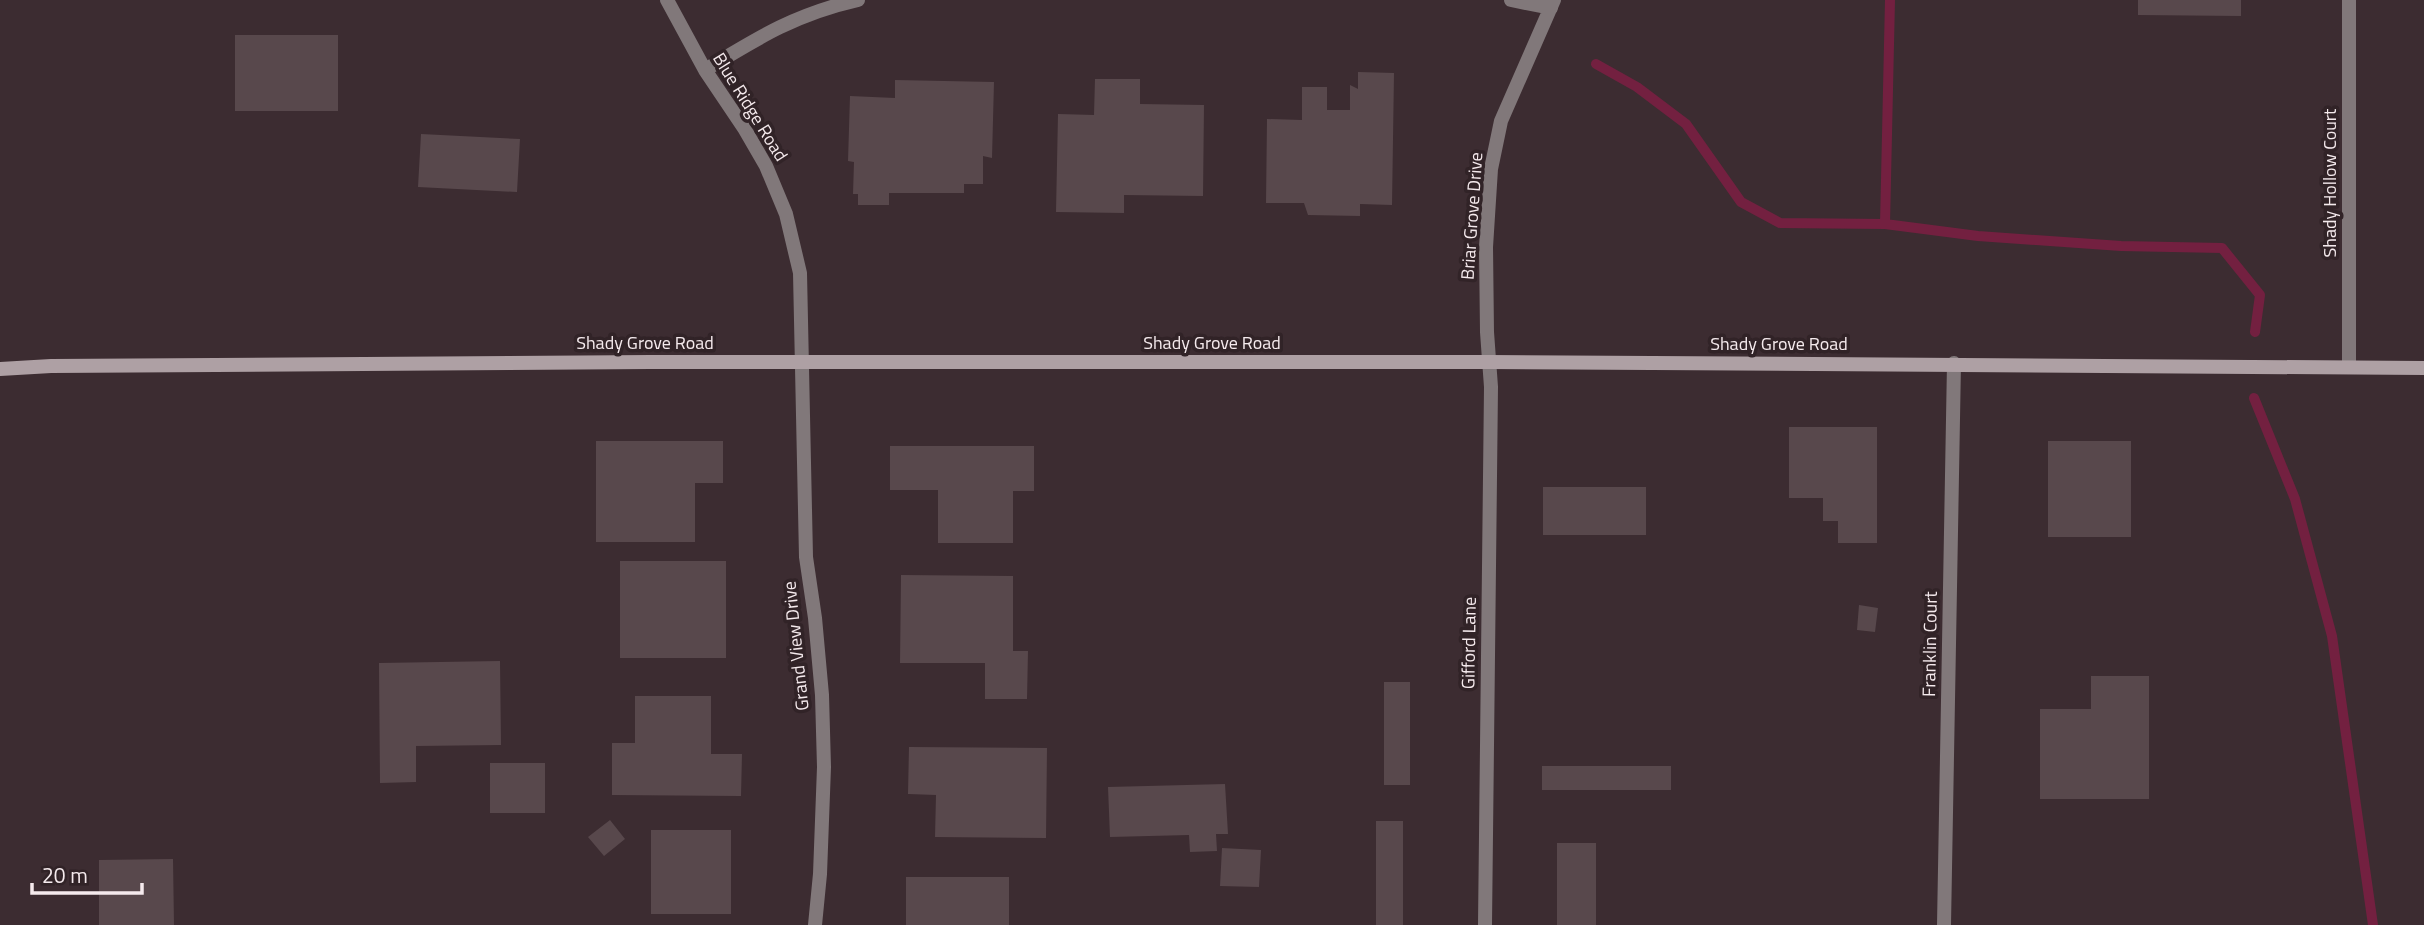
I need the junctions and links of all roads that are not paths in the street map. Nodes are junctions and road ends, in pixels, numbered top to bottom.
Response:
1 (667, 0) edge
2 (858, 0) edge
3 (1511, 0) edge
4 (2349, 0) edge
5 (1552, 4) edge
6 (705, 70) junction
7 (1489, 362) junction
8 (803, 363) junction
9 (1954, 363) junction
10 (2349, 367) junction
11 (2424, 368) edge
12 (0, 369) edge
13 (815, 925) edge
14 (1485, 925) edge
15 (1944, 925) edge

1 - 6 street, Blue Ridge Road
2 - 6 street
3 - 5 street
4 - 10 street, Shady Hollow Court
5 - 7 street, Briar Grove Drive
6 - 8 street, Blue Ridge Road
7 - 8 street, Shady Grove Road
7 - 9 street, Shady Grove Road
7 - 14 street, Gifford Lane
8 - 12 street, Shady Grove Road
8 - 13 street, Grand View Drive
9 - 10 street, Shady Grove Road
9 - 15 street, Franklin Court
10 - 11 street, Shady Grove Road

